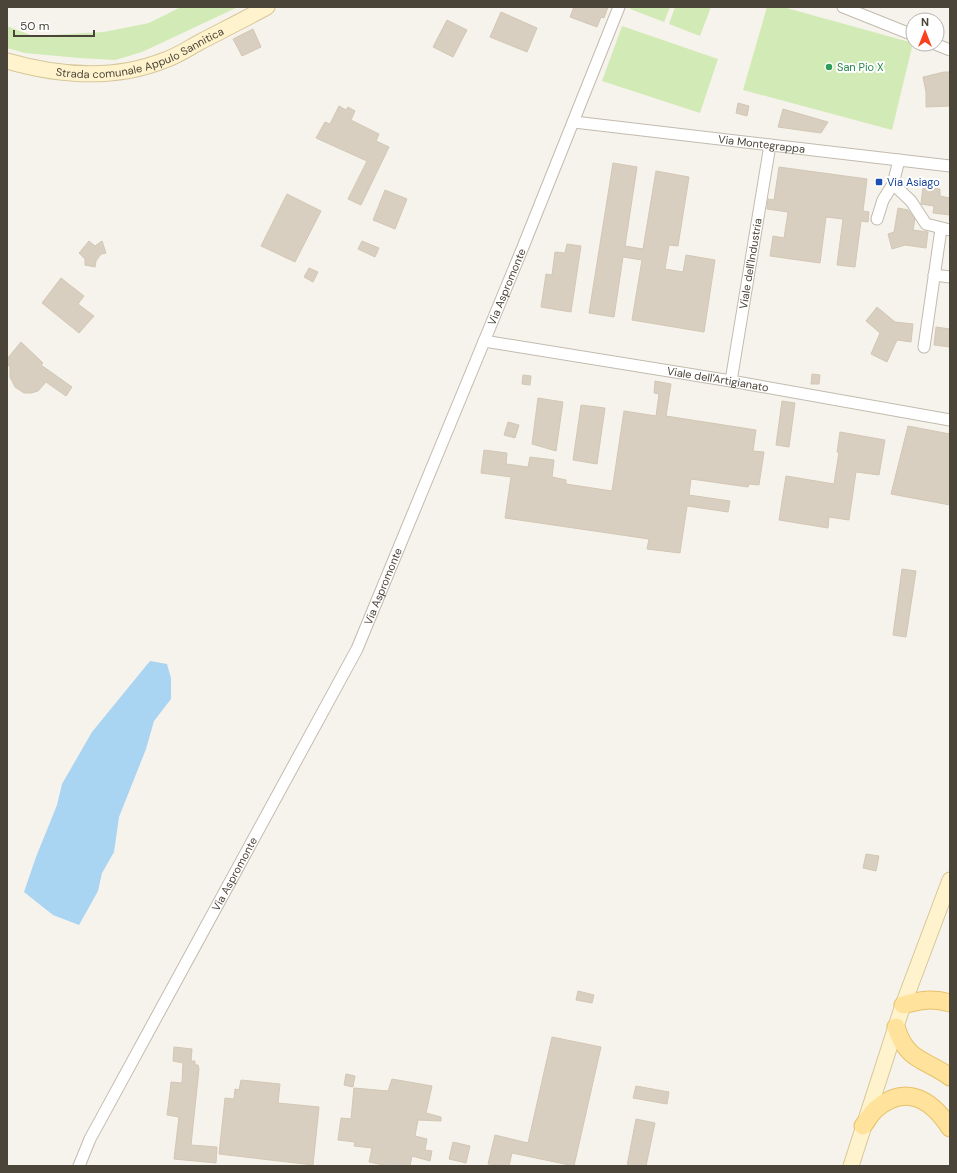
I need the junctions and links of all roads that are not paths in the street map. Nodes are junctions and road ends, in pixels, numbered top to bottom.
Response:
1 (268, 7) edge
2 (620, 7) edge
3 (843, 7) edge
4 (905, 32) edge
5 (7, 61) edge
6 (574, 122) junction
7 (770, 145) junction
8 (899, 160) junction
9 (950, 166) edge
10 (893, 184) junction
11 (877, 220) dead end
12 (946, 230) edge
13 (934, 276) junction
14 (950, 277) edge
15 (484, 341) junction
16 (924, 348) dead end
17 (731, 381) junction
18 (950, 420) edge
19 (950, 880) edge
20 (950, 1003) edge
21 (903, 1005) junction
22 (896, 1027) junction
23 (950, 1076) edge
24 (863, 1126) junction
25 (950, 1128) edge
26 (90, 1140) junction
27 (72, 1166) edge
28 (79, 1166) edge
29 (851, 1166) edge

1 - 5 main road, Strada comunale Appulo Sannitica
2 - 6 street, Via Aspromonte
3 - 4 street
6 - 7 street, Via Montegrappa
6 - 15 street, Via Aspromonte
7 - 8 street, Via Montegrappa
7 - 17 street, Viale dell'Industria
8 - 9 street, Via Montegrappa
8 - 10 street
10 - 11 street
10 - 12 street
12 - 13 street
13 - 14 street
13 - 16 street
15 - 17 street, Viale dell'Artigianato
15 - 26 street, Via Aspromonte
17 - 18 street, Viale dell'Artigianato
19 - 21 main road
20 - 21 main road
21 - 22 main road
22 - 23 main road
22 - 24 main road
24 - 25 main road
24 - 29 main road
26 - 27 street, Via Aspromonte
26 - 28 street, Via Aspromonte

